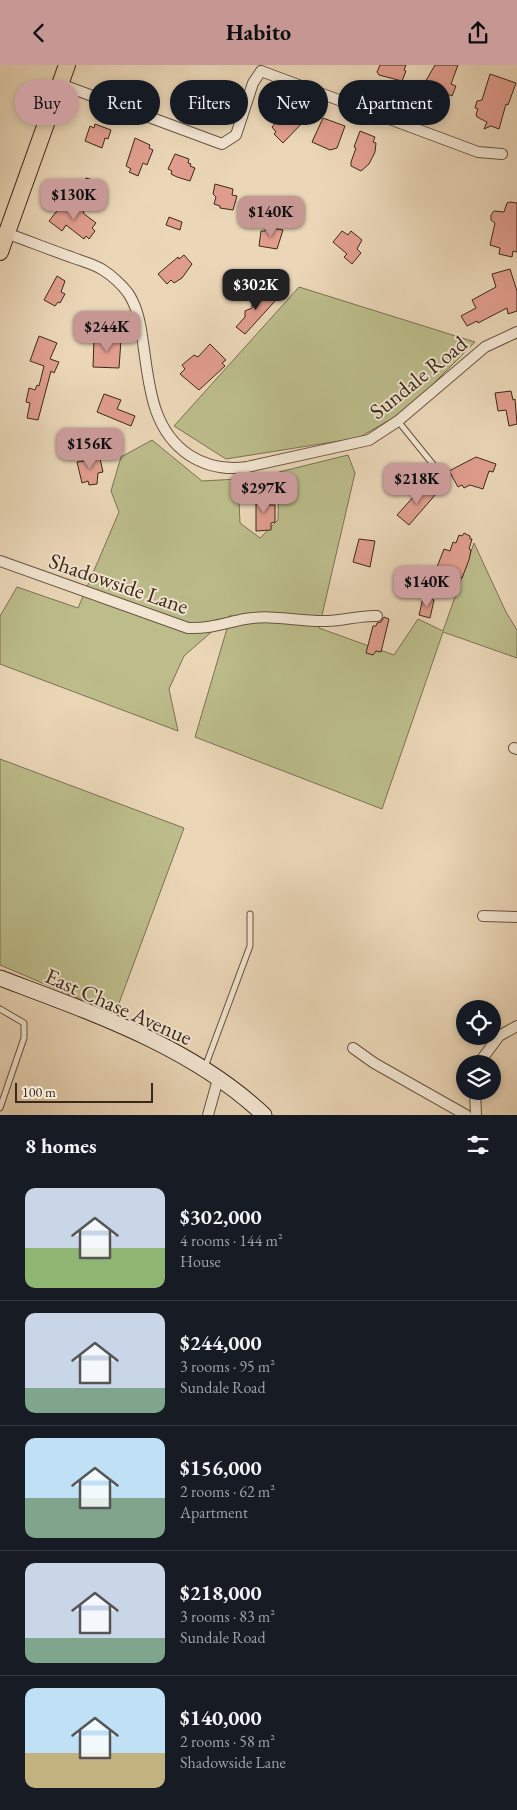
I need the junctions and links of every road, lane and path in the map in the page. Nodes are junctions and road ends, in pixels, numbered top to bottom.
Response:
1 (67, 65) edge
2 (260, 68) edge
3 (61, 80) edge
4 (79, 91) edge
5 (44, 125) edge
6 (502, 154) dead end
7 (4, 232) edge
8 (0, 252) edge
9 (517, 332) edge
10 (398, 421) junction
11 (440, 473) dead end
12 (0, 561) edge
13 (377, 616) dead end
14 (250, 914) dead end
15 (483, 916) dead end
16 (517, 917) edge
17 (0, 978) edge
18 (0, 1009) edge
19 (517, 1026) edge
20 (353, 1047) dead end
21 (485, 1055) edge
22 (204, 1070) junction
23 (218, 1079) junction
24 (475, 1100) edge
25 (0, 1108) edge
26 (208, 1115) edge
27 (264, 1115) edge
28 (466, 1115) edge
29 (476, 1115) edge

1 - 3 main road
2 - 4 street
2 - 6 street
5 - 7 main road
7 - 8 main road
7 - 10 street, Sundale Road
9 - 10 street, Sundale Road
10 - 11 lane
12 - 13 street, Shadowside Lane
14 - 22 lane
15 - 16 street
17 - 22 main road, East Chase Avenue
18 - 25 lane
19 - 21 street
20 - 28 street
22 - 23 main road, East Chase Avenue
23 - 26 street
23 - 27 main road, East Chase Avenue
24 - 29 street

